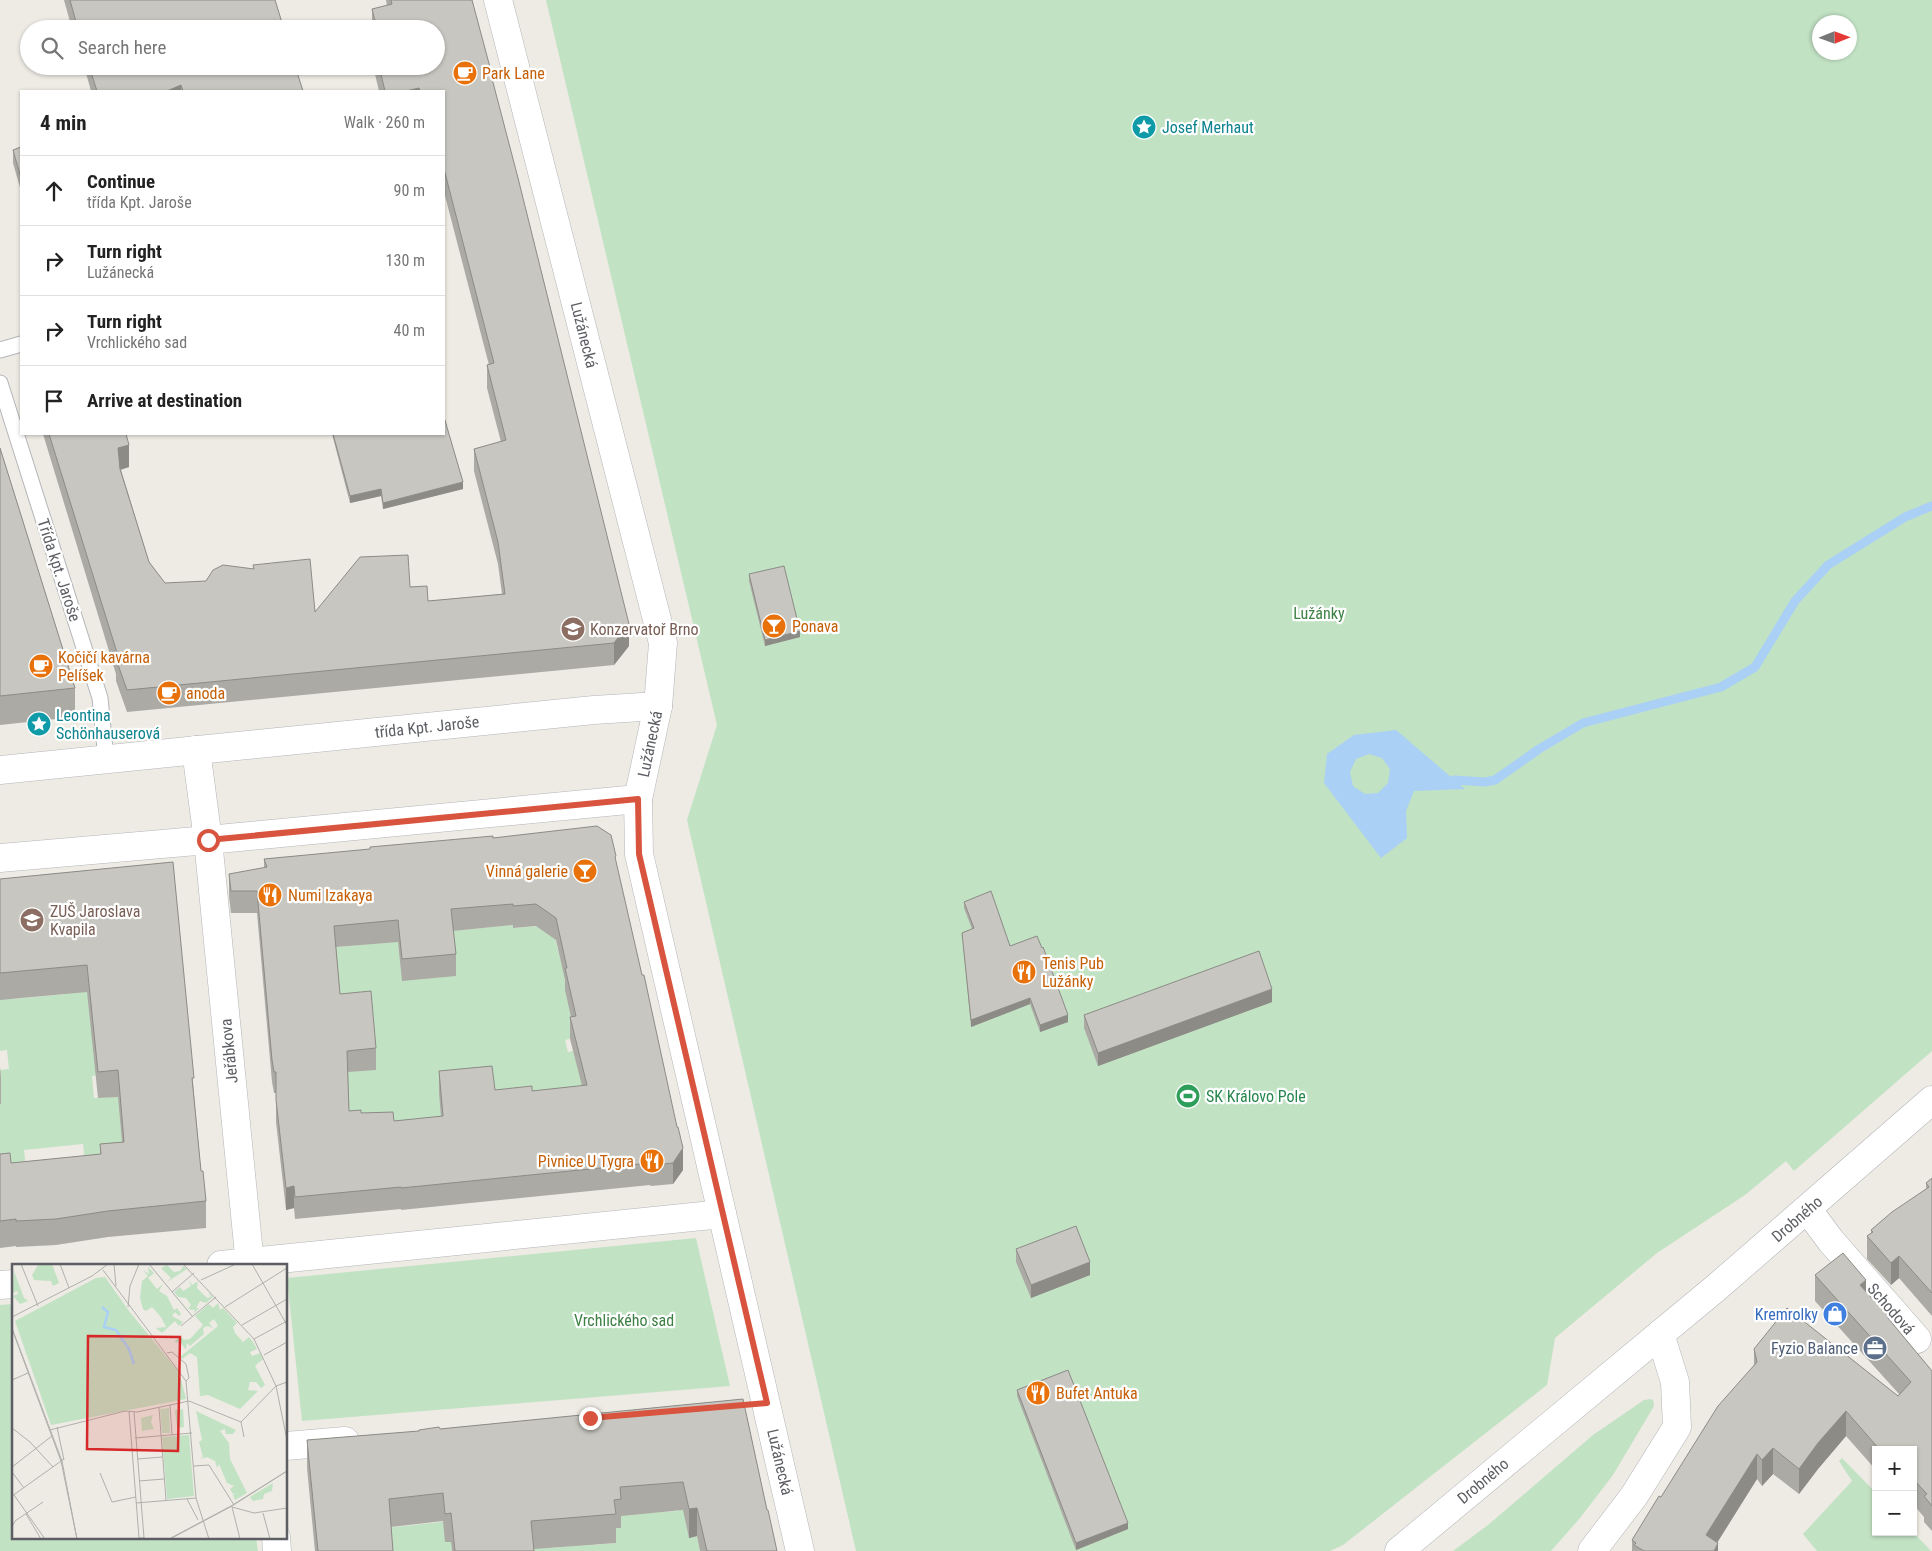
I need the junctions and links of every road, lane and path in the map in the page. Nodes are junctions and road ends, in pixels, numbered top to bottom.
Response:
1 (498, 0) edge
2 (20, 344) edge
3 (0, 350) edge
4 (0, 383) edge
5 (658, 706) junction
6 (196, 750) junction
7 (106, 759) junction
8 (0, 770) edge
9 (638, 799) junction
10 (208, 840) junction
11 (0, 858) edge
12 (1932, 1100) edge
13 (1808, 1210) junction
14 (722, 1214) junction
15 (250, 1263) edge
16 (236, 1264) edge
17 (1660, 1334) junction
18 (1917, 1340) dead end
19 (366, 1439) edge
20 (288, 1446) edge
21 (276, 1538) edge
22 (277, 1551) edge
23 (800, 1551) edge
24 (1399, 1551) edge
25 (1592, 1551) edge

1 - 5 street, Lužánecká
2 - 3 lane
4 - 7 lane, Třída kpt. Jaroše
5 - 6 street, třída Kpt. Jaroše
5 - 9 street, Lužánecká
6 - 7 street, třída Kpt. Jaroše
6 - 10 street
7 - 8 street, třída Kpt. Jaroše
9 - 10 street
9 - 14 street, Lužánecká
10 - 11 street
10 - 15 street, Jeřábkova
12 - 13 street, Drobného
13 - 17 street, Drobného
13 - 18 street, Schodová
14 - 15 street
14 - 23 street, Lužánecká
15 - 16 street
17 - 24 street, Drobného
17 - 25 street
19 - 20 street
21 - 22 street

